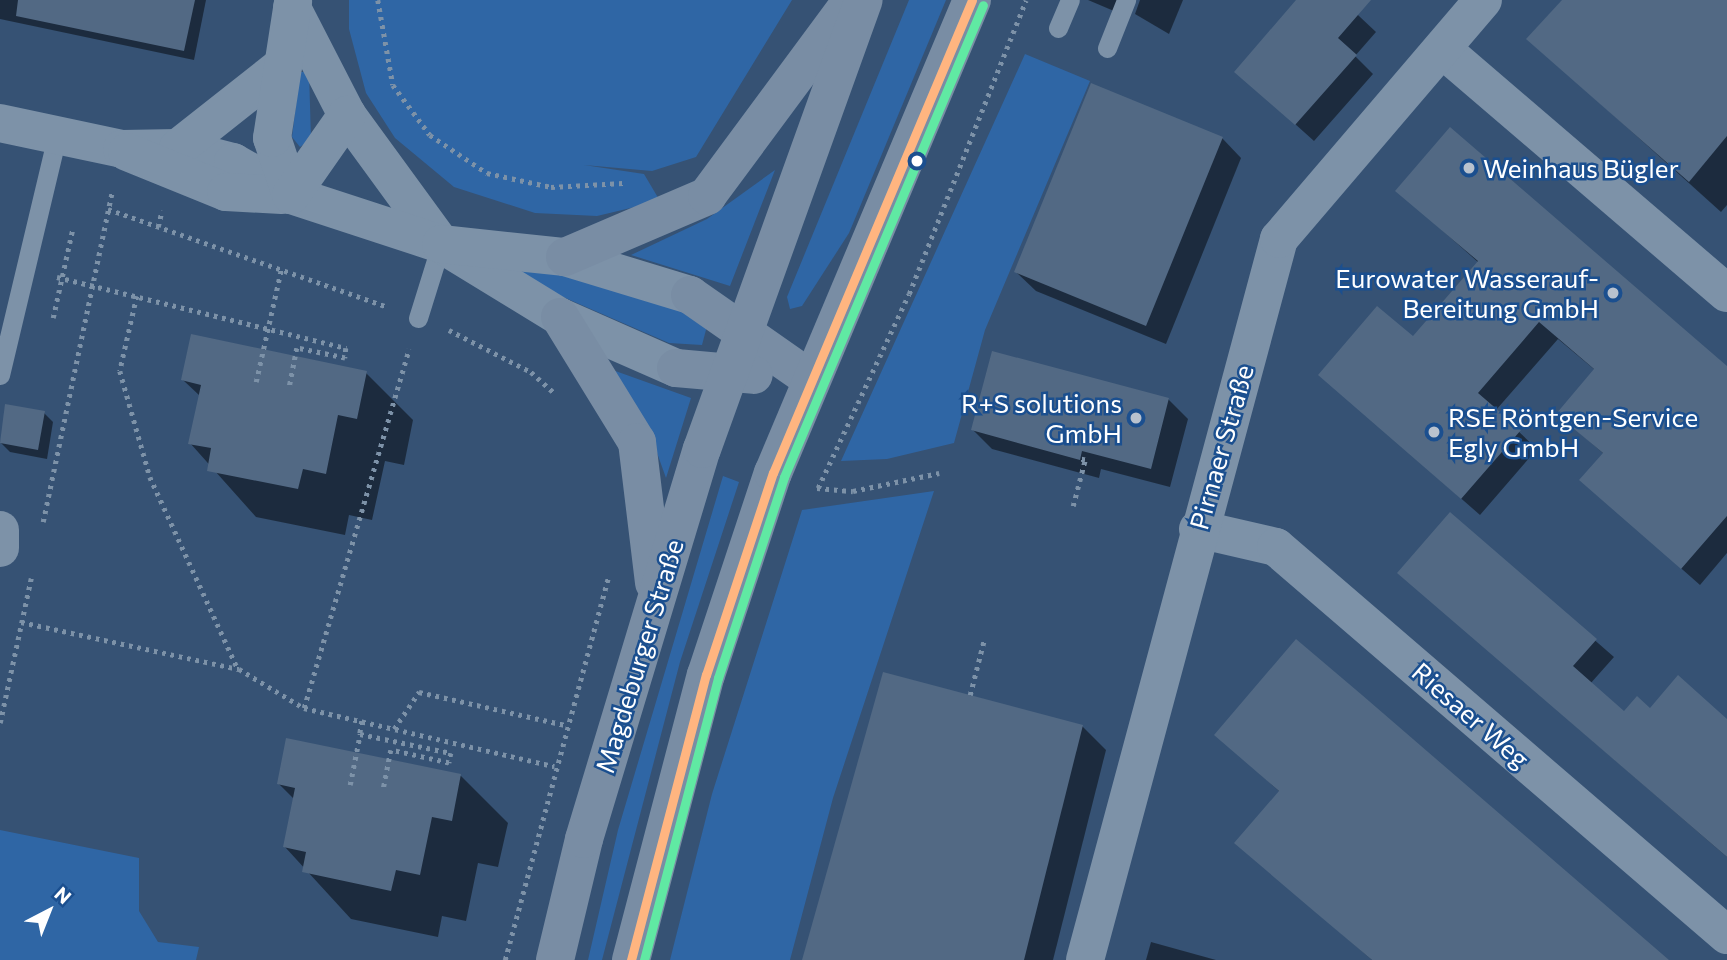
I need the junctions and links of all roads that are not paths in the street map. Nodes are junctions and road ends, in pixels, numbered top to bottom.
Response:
1 (853, 0) edge
2 (864, 0) edge
3 (972, 0) edge
4 (1070, 0) edge
5 (1126, 0) edge
6 (1483, 0) edge
7 (293, 4) edge
8 (1058, 28) dead end
9 (1107, 48) dead end
10 (1441, 50) junction
11 (283, 65) junction
12 (347, 116) junction
13 (0, 123) edge
14 (57, 136) junction
15 (178, 148) junction
16 (122, 149) junction
17 (291, 195) junction
18 (441, 244) junction
19 (565, 257) junction
20 (1727, 293) edge
21 (690, 295) joint
22 (561, 317) junction
23 (418, 318) road end
24 (745, 333) junction
25 (676, 368) joint
26 (730, 374) junction
27 (0, 375) edge
28 (809, 378) junction
29 (1198, 529) junction
30 (0, 530) edge
31 (0, 548) edge
32 (656, 595) junction
33 (1727, 935) edge
34 (555, 960) edge
35 (631, 960) edge
36 (1085, 960) edge

1 - 19 main road
2 - 24 main road, Magdeburger Straße
3 - 28 main road
4 - 8 lane
5 - 9 lane
6 - 10 street, Pirnaer Straße
7 - 11 street
7 - 12 street
10 - 20 street
10 - 29 street, Pirnaer Straße
11 - 15 street
11 - 17 street
12 - 17 street
12 - 18 street
13 - 14 street
14 - 16 street
14 - 27 lane
15 - 16 street
15 - 17 street
16 - 17 street
17 - 18 street
18 - 19 street
18 - 22 street
18 - 23 lane
19 - 21 street
21 - 24 main road
22 - 25 street
22 - 32 main road
24 - 26 main road, Magdeburger Straße
24 - 28 main road
25 - 26 main road
26 - 28 main road
26 - 32 main road, Magdeburger Straße
28 - 35 main road
29 - 33 street, Riesaer Weg
29 - 36 street, Pirnaer Straße
30 - 31 street
32 - 34 main road, Magdeburger Straße

